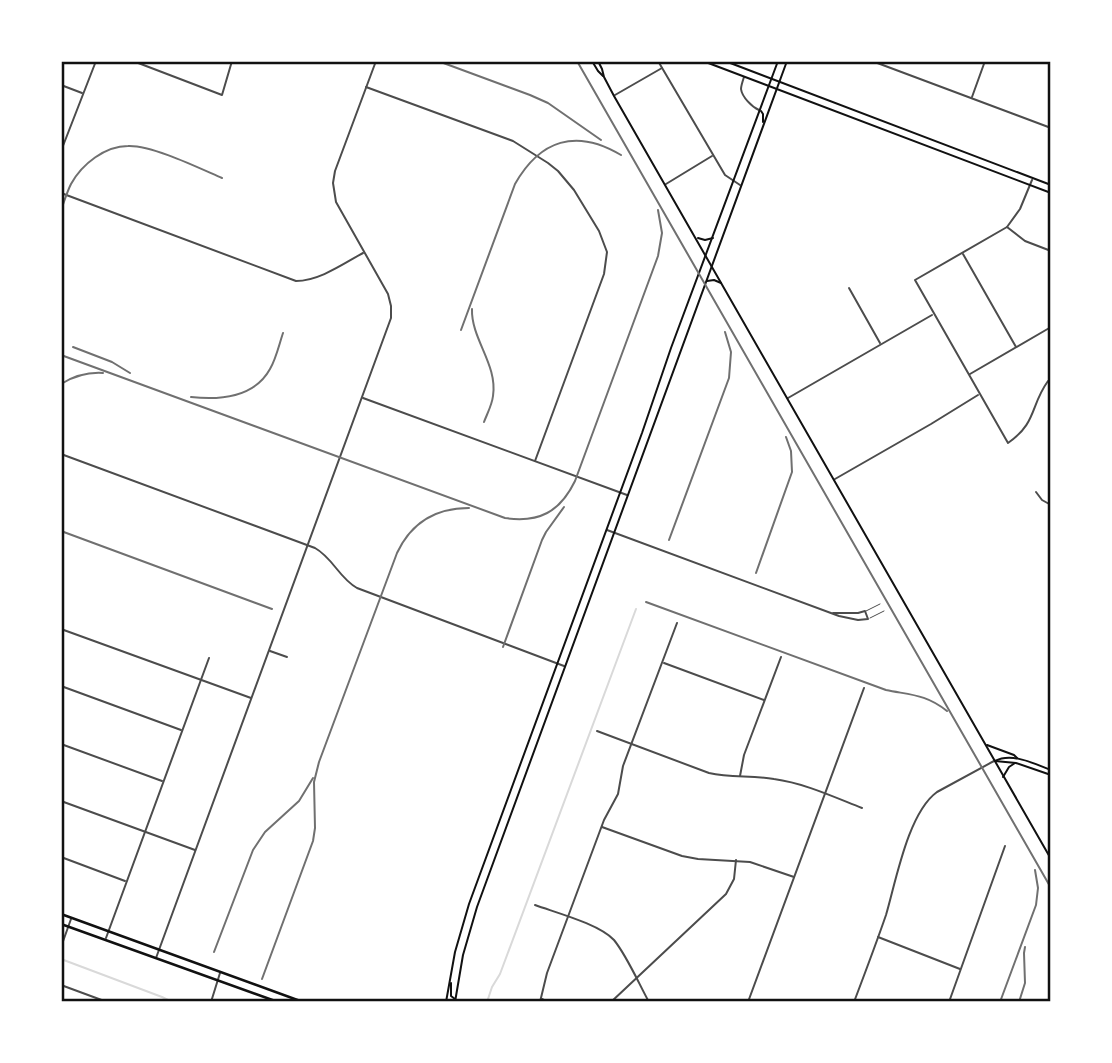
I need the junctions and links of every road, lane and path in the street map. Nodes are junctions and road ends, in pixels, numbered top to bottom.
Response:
1 (96, 61) edge
2 (133, 61) edge
3 (232, 61) edge
4 (376, 61) edge
5 (592, 61) edge
6 (598, 61) edge
7 (658, 61) edge
8 (703, 61) edge
9 (725, 61) edge
10 (778, 61) edge
11 (787, 61) edge
12 (872, 61) edge
13 (985, 61) edge
14 (712, 63) edge
15 (662, 68) junction
16 (604, 77) junction
17 (744, 77) junction
18 (771, 79) junction
19 (779, 82) junction
20 (61, 85) edge
21 (769, 86) junction
22 (366, 87) junction
23 (776, 89) junction
24 (83, 93) junction
25 (614, 96) junction
26 (972, 98) junction
27 (834, 102) junction
28 (830, 109) junction
29 (760, 111) junction
30 (883, 120) junction
31 (763, 123) junction
32 (1051, 128) edge
33 (882, 129) junction
34 (61, 138) edge
35 (933, 139) junction
36 (65, 140) junction
37 (930, 147) junction
38 (61, 151) edge
39 (713, 156) junction
40 (983, 158) junction
41 (979, 166) junction
42 (1032, 178) junction
43 (733, 182) junction
44 (665, 184) junction
45 (741, 185) junction
46 (1030, 185) junction
47 (1051, 185) edge
48 (61, 193) edge
49 (1051, 193) edge
50 (1007, 227) junction
51 (696, 237) junction
52 (713, 238) junction
53 (1051, 251) edge
54 (364, 252) junction
55 (963, 253) junction
56 (707, 256) junction
57 (712, 265) junction
58 (706, 282) junction
59 (722, 284) junction
60 (849, 288) dead end
61 (933, 314) junction
62 (1051, 327) edge
63 (881, 344) junction
64 (1016, 347) junction
65 (969, 374) junction
66 (1048, 381) dead end
67 (980, 394) junction
68 (362, 397) junction
69 (787, 398) junction
70 (642, 433) junction
71 (650, 437) junction
72 (61, 454) edge
73 (535, 461) junction
74 (834, 480) junction
75 (620, 492) junction
76 (1036, 492) dead end
77 (628, 495) junction
78 (1051, 505) edge
79 (606, 530) junction
80 (614, 533) junction
81 (308, 545) junction
82 (582, 594) junction
83 (591, 597) junction
84 (880, 604) dead end
85 (865, 611) junction
86 (884, 611) dead end
87 (833, 613) junction
88 (868, 619) junction
89 (677, 623) dead end
90 (61, 629) edge
91 (269, 651) junction
92 (209, 657) dead end
93 (287, 657) dead end
94 (781, 657) dead end
95 (558, 663) junction
96 (663, 663) junction
97 (565, 666) junction
98 (201, 680) junction
99 (61, 686) edge
100 (864, 688) dead end
101 (252, 698) junction
102 (765, 701) junction
103 (540, 710) junction
104 (548, 713) junction
105 (182, 730) junction
106 (597, 731) dead end
107 (61, 744) edge
108 (632, 744) junction
109 (986, 744) junction
110 (522, 760) junction
111 (995, 761) junction
112 (1017, 761) junction
113 (530, 763) junction
114 (1051, 770) edge
115 (1051, 775) edge
116 (740, 777) junction
117 (1003, 777) junction
118 (163, 781) junction
119 (826, 794) junction
120 (61, 801) edge
121 (504, 808) junction
122 (862, 808) dead end
123 (512, 811) junction
124 (602, 827) junction
125 (145, 832) junction
126 (1005, 846) dead end
127 (196, 850) junction
128 (61, 858) edge
129 (485, 859) junction
130 (1051, 859) edge
131 (736, 860) junction
132 (493, 862) junction
133 (795, 877) junction
134 (126, 882) junction
135 (469, 904) junction
136 (535, 905) dead end
137 (477, 907) junction
138 (61, 914) edge
139 (71, 918) junction
140 (569, 918) junction
141 (61, 923) edge
142 (68, 926) junction
143 (108, 931) junction
144 (878, 937) junction
145 (105, 939) junction
146 (61, 947) edge
147 (159, 949) junction
148 (455, 952) junction
149 (463, 955) junction
150 (156, 958) junction
151 (202, 965) junction
152 (961, 969) junction
153 (220, 971) junction
154 (197, 972) junction
155 (450, 979) junction
156 (636, 979) junction
157 (219, 980) junction
158 (61, 985) edge
159 (455, 1000) edge
160 (540, 1000) edge
161 (107, 1002) edge
162 (211, 1002) edge
163 (278, 1002) edge
164 (303, 1002) edge
165 (446, 1002) edge
166 (548, 1002) edge
167 (611, 1002) edge
168 (649, 1002) edge
169 (748, 1002) edge
170 (854, 1002) edge
171 (949, 1002) edge

1 - 24 street
2 - 3 street
4 - 22 street
5 - 16 main road
6 - 16 main road
7 - 15 street
8 - 14 main road
9 - 18 main road
10 - 18 main road
11 - 19 main road
12 - 26 street
13 - 26 street
14 - 17 main road
15 - 25 street
15 - 39 street
16 - 25 main road
17 - 21 main road
17 - 29 street
18 - 19 main road
18 - 21 main road
19 - 23 main road
19 - 27 main road
20 - 24 street
21 - 23 main road
21 - 29 main road
22 - 54 street
22 - 73 street
23 - 28 main road
23 - 31 main road
24 - 36 street
25 - 44 main road
26 - 32 street
27 - 28 main road
27 - 30 main road
28 - 33 main road
29 - 31 main road
29 - 43 main road
30 - 33 main road
30 - 35 main road
31 - 45 main road
33 - 37 main road
34 - 36 street
35 - 37 main road
35 - 40 main road
36 - 38 street
37 - 41 main road
39 - 43 street
39 - 44 street
40 - 41 main road
40 - 42 main road
41 - 46 main road
42 - 46 street
42 - 47 main road
43 - 45 street
43 - 52 main road
44 - 51 main road
45 - 57 main road
46 - 49 main road
46 - 50 street
48 - 54 street
50 - 53 street
50 - 55 street
51 - 52 main road
51 - 56 main road
52 - 56 main road
54 - 68 street
55 - 61 street
55 - 64 street
56 - 57 main road
56 - 70 main road
57 - 58 main road
57 - 59 main road
58 - 59 main road
58 - 71 main road
59 - 69 main road
60 - 63 street
61 - 63 street
61 - 65 street
62 - 64 street
63 - 69 street
64 - 65 street
65 - 67 street
66 - 67 street
67 - 74 street
68 - 73 street
68 - 81 street
69 - 74 main road
70 - 71 main road
70 - 75 main road
71 - 77 main road
72 - 81 street
73 - 75 street
74 - 109 main road
75 - 77 street
75 - 79 main road
76 - 78 street
77 - 80 main road
79 - 80 street
79 - 82 main road
80 - 83 main road
80 - 87 street
81 - 91 street
81 - 95 street
82 - 83 main road
82 - 95 main road
83 - 97 main road
84 - 85 lane
85 - 87 street
85 - 88 street
86 - 88 lane
87 - 88 street
89 - 96 street
90 - 98 street
91 - 93 street
91 - 101 street
92 - 98 street
94 - 102 street
95 - 97 street
95 - 103 main road
96 - 102 street
96 - 108 street
97 - 104 main road
98 - 101 street
98 - 105 street
99 - 105 street
100 - 119 street
101 - 127 street
102 - 116 street
103 - 104 main road
103 - 110 main road
104 - 113 main road
105 - 118 street
106 - 108 street
107 - 118 street
108 - 116 street
108 - 124 street
109 - 111 main road
109 - 112 main road
110 - 113 main road
110 - 121 main road
111 - 112 main road
111 - 117 main road
111 - 144 street
112 - 114 main road
112 - 115 main road
112 - 117 main road
113 - 123 main road
116 - 119 street
117 - 130 main road
118 - 125 street
119 - 122 street
119 - 133 street
120 - 125 street
121 - 123 main road
121 - 129 main road
123 - 132 main road
124 - 131 street
124 - 140 street
125 - 127 street
125 - 134 street
126 - 152 street
127 - 147 street
128 - 134 street
129 - 132 main road
129 - 135 main road
131 - 133 street
131 - 156 street
132 - 137 main road
133 - 169 street
134 - 143 street
135 - 137 main road
135 - 148 main road
136 - 140 street
137 - 149 main road
138 - 139 main road
139 - 142 street
139 - 143 main road
140 - 156 street
140 - 160 street
141 - 142 main road
142 - 145 main road
142 - 146 street
143 - 145 street
143 - 147 main road
144 - 152 street
144 - 170 street
145 - 150 main road
147 - 150 street
147 - 151 main road
148 - 149 main road
148 - 155 main road
149 - 159 main road
150 - 154 main road
151 - 153 main road
151 - 154 main road
152 - 171 street
153 - 157 street
153 - 164 main road
154 - 157 main road
155 - 159 main road
155 - 165 main road
156 - 167 street
156 - 168 street
157 - 162 street
157 - 163 main road
158 - 161 street
160 - 166 street

